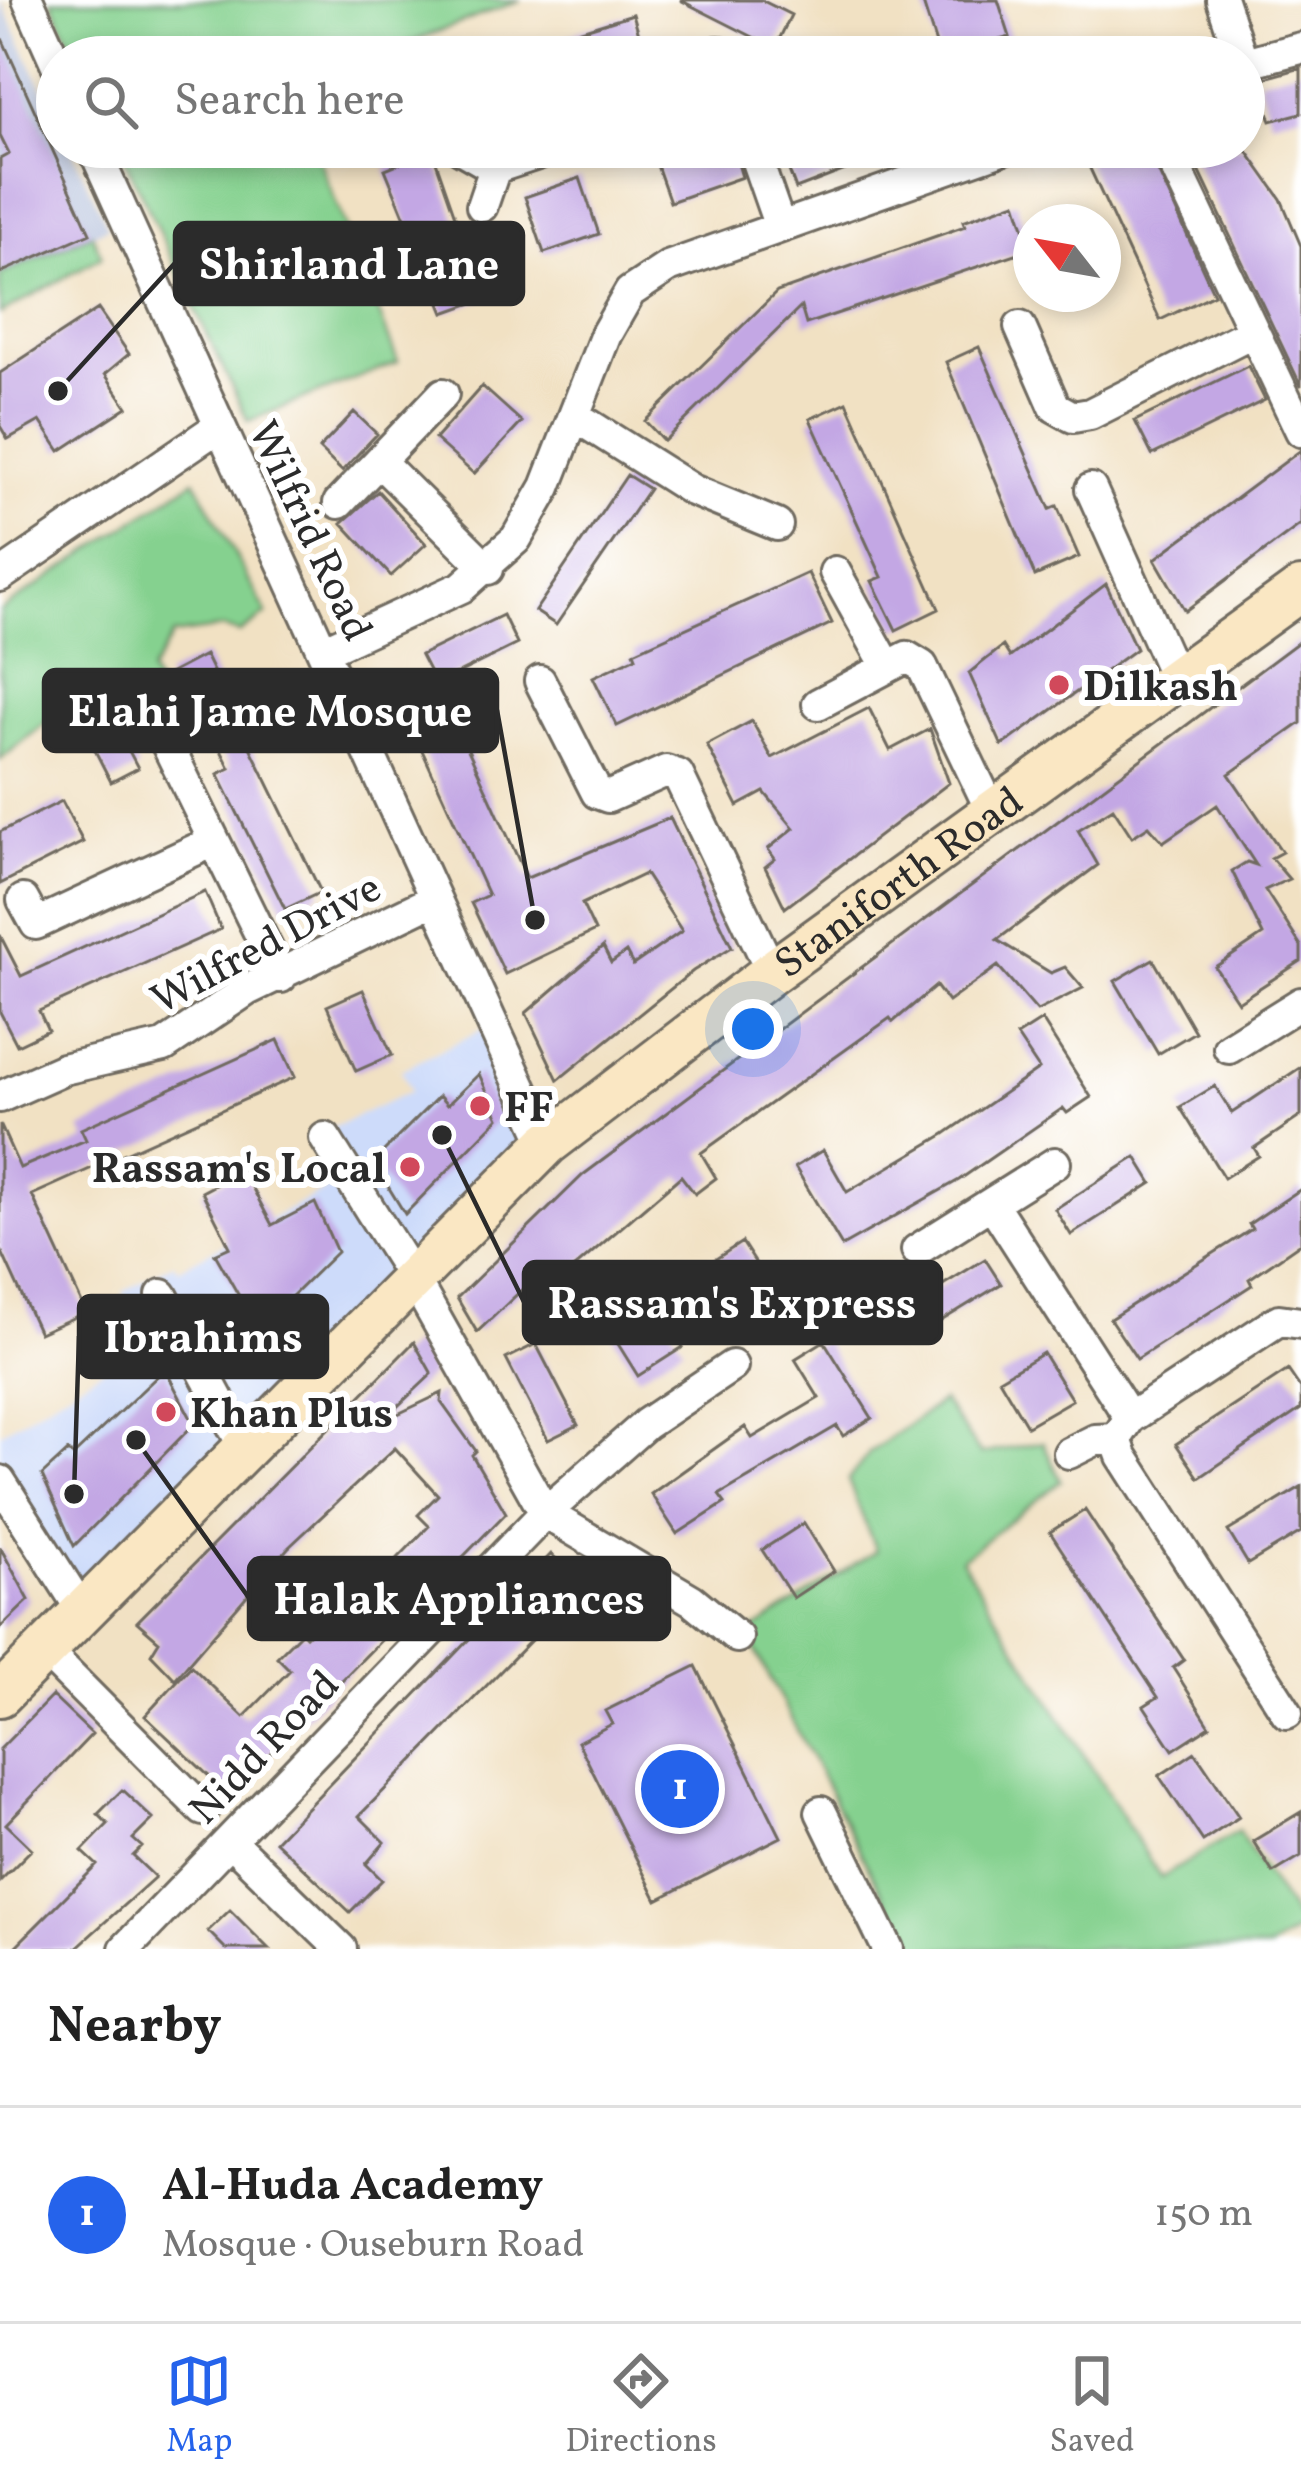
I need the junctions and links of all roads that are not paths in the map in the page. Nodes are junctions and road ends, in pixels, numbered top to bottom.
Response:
1 (28, 0) edge
2 (1222, 0) edge
3 (44, 36) edge
4 (1235, 36) edge
5 (1301, 48) edge
6 (1265, 55) edge
7 (102, 168) edge
8 (495, 168) edge
9 (759, 168) edge
10 (947, 168) edge
11 (1175, 168) edge
12 (482, 206) dead end
13 (780, 227) junction
14 (1021, 327) dead end
15 (1250, 333) junction
16 (443, 394) dead end
17 (575, 416) junction
18 (218, 427) junction
19 (1301, 431) edge
20 (380, 462) junction
21 (1091, 489) dead end
22 (339, 503) dead end
23 (777, 525) dead end
24 (488, 568) junction
25 (835, 572) dead end
26 (0, 576) edge
27 (1301, 590) edge
28 (322, 651) junction
29 (887, 666) junction
30 (540, 680) dead end
31 (1177, 681) junction
32 (818, 704) dead end
33 (157, 724) dead end
34 (992, 812) junction
35 (212, 842) junction
36 (23, 900) dead end
37 (433, 900) junction
38 (772, 971) junction
39 (280, 976) junction
40 (1301, 1003) edge
41 (1228, 1048) dead end
42 (0, 1097) edge
43 (326, 1138) dead end
44 (547, 1144) junction
45 (1055, 1163) dead end
46 (993, 1205) junction
47 (917, 1250) dead end
48 (412, 1278) junction
49 (162, 1294) dead end
50 (1299, 1320) edge
51 (732, 1366) dead end
52 (1123, 1428) junction
53 (244, 1448) junction
54 (1069, 1453) dead end
55 (0, 1481) edge
56 (545, 1513) junction
57 (81, 1609) junction
58 (737, 1637) dead end
59 (44, 1650) junction
60 (0, 1695) edge
61 (1287, 1713) dead end
62 (203, 1810) dead end
63 (821, 1812) dead end
64 (230, 1841) junction
65 (125, 1949) edge
66 (341, 1949) edge
67 (888, 1949) edge

1 - 3 street
2 - 4 street
5 - 6 street
7 - 18 street, Wilfrid Road
8 - 12 street
9 - 13 street
10 - 13 street
11 - 15 street
13 - 17 street
14 - 15 street
15 - 19 street
16 - 20 street
17 - 23 street
17 - 24 street
18 - 26 street
18 - 28 street, Wilfrid Road
20 - 22 street
20 - 24 street
21 - 31 street
24 - 28 street
25 - 29 street
27 - 31 main road, Staniforth Road
28 - 37 street, Wilfrid Road
29 - 32 street
29 - 34 street
30 - 38 street
31 - 34 main road, Staniforth Road
33 - 35 street
34 - 38 main road, Staniforth Road
35 - 36 street
35 - 39 street
37 - 39 street, Wilfred Drive
37 - 44 street, Wilfrid Road
38 - 44 main road, Staniforth Road
39 - 42 street, Wilfred Drive
40 - 41 street
43 - 48 street
44 - 48 main road, Staniforth Road
45 - 46 street
46 - 47 street
46 - 52 street
48 - 53 main road, Staniforth Road
48 - 56 street
49 - 53 street
50 - 52 street
51 - 56 street, Nidd Road
52 - 54 street
52 - 61 street
53 - 57 main road, Staniforth Road
55 - 57 street
56 - 58 street
56 - 64 street, Nidd Road
57 - 59 main road, Staniforth Road
59 - 60 main road, Staniforth Road
59 - 62 street
63 - 67 street
64 - 65 street, Nidd Road
64 - 66 street

